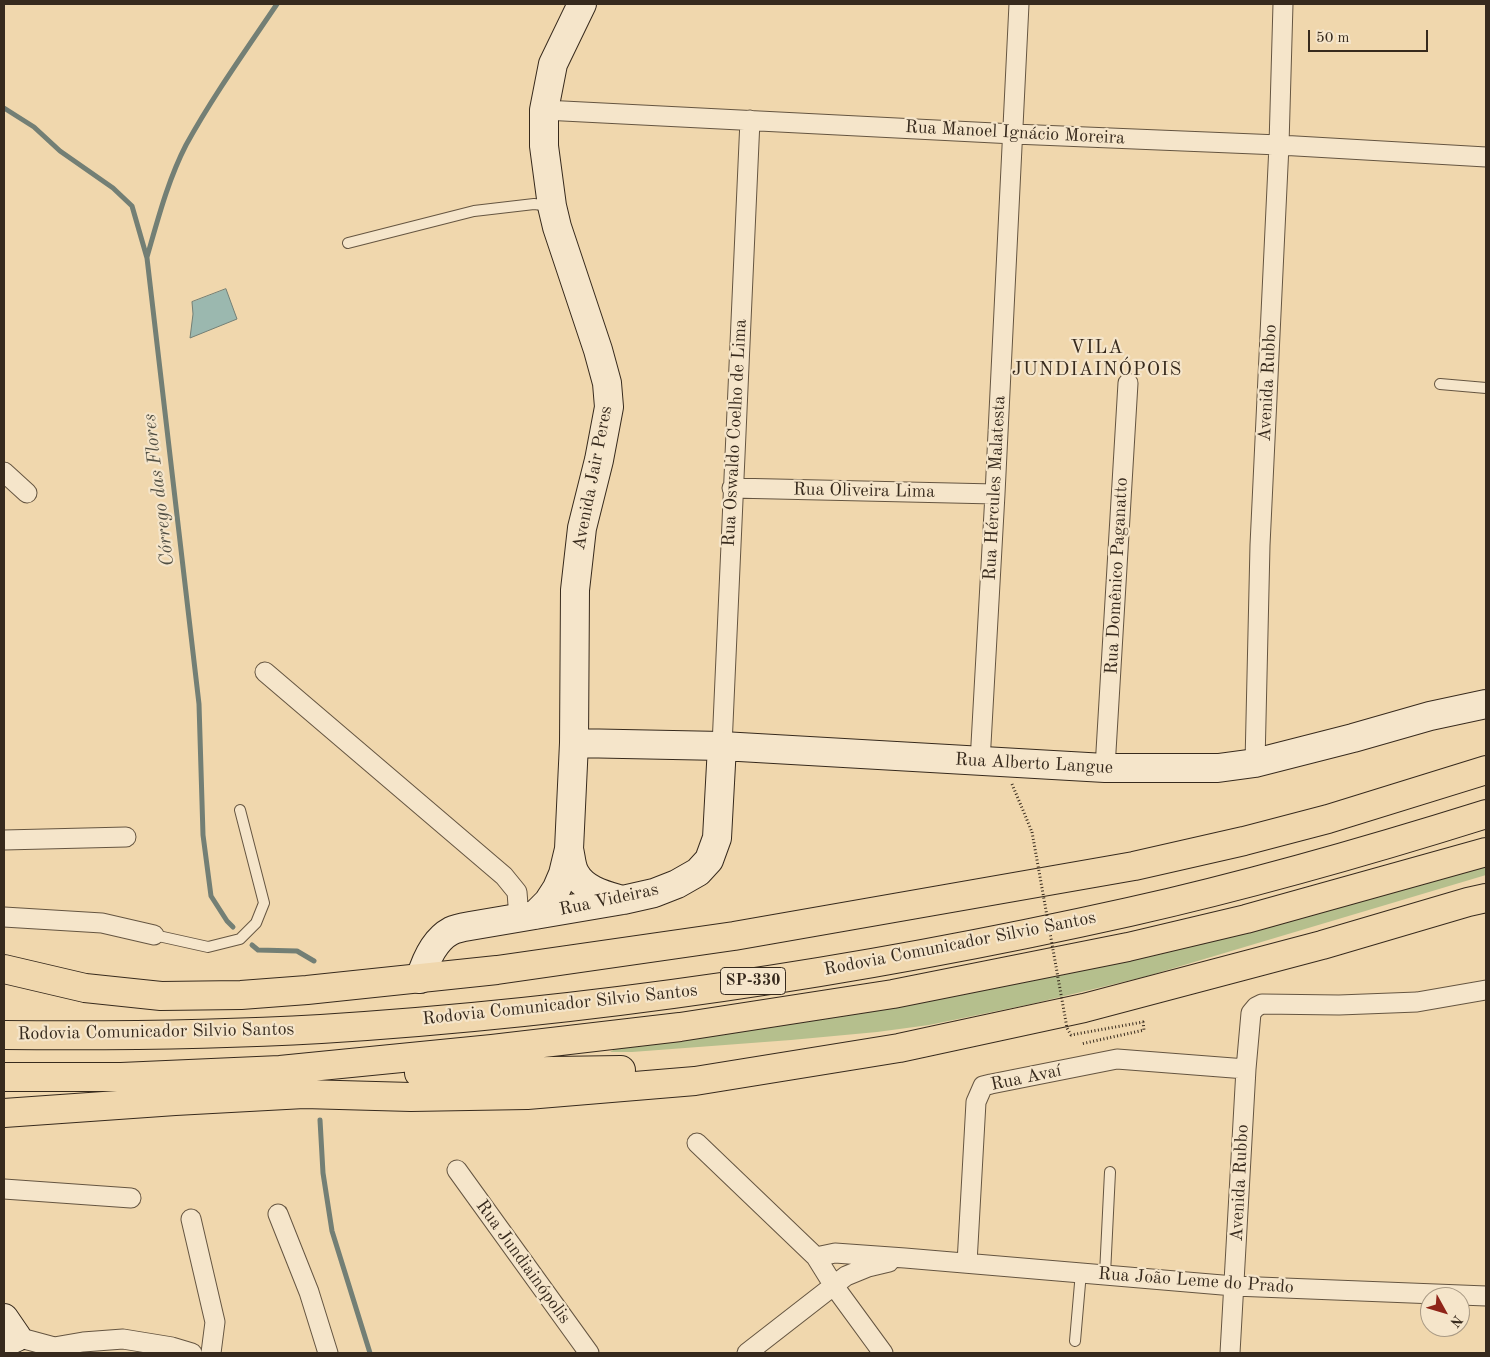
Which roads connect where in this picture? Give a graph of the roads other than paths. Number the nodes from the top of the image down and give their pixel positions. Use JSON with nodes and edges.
{"nodes":[{"id":1,"x":582,"y":4,"type":"edge"},
{"id":2,"x":1019,"y":4,"type":"edge"},
{"id":3,"x":1283,"y":4,"type":"edge"},
{"id":4,"x":544,"y":110,"type":"junction"},
{"id":5,"x":750,"y":120,"type":"junction"},
{"id":6,"x":1014,"y":134,"type":"junction"},
{"id":7,"x":1279,"y":145,"type":"junction"},
{"id":8,"x":1486,"y":158,"type":"edge"},
{"id":9,"x":552,"y":206,"type":"junction"},
{"id":10,"x":348,"y":243,"type":"dead end"},
{"id":11,"x":1128,"y":383,"type":"dead end"},
{"id":12,"x":1440,"y":384,"type":"dead end"},
{"id":13,"x":1486,"y":388,"type":"edge"},
{"id":14,"x":4,"y":472,"type":"edge"},
{"id":15,"x":732,"y":488,"type":"junction"},
{"id":16,"x":27,"y":493,"type":"dead end"},
{"id":17,"x":995,"y":494,"type":"junction"},
{"id":18,"x":265,"y":672,"type":"dead end"},
{"id":19,"x":1486,"y":704,"type":"edge"},
{"id":20,"x":574,"y":743,"type":"junction"},
{"id":21,"x":722,"y":746,"type":"junction"},
{"id":22,"x":992,"y":762,"type":"junction"},
{"id":23,"x":1255,"y":763,"type":"junction"},
{"id":24,"x":1105,"y":768,"type":"junction"},
{"id":25,"x":1486,"y":770,"type":"edge"},
{"id":26,"x":240,"y":810,"type":"dead end"},
{"id":27,"x":1486,"y":814,"type":"edge"},
{"id":28,"x":126,"y":836,"type":"dead end"},
{"id":29,"x":4,"y":840,"type":"edge"},
{"id":30,"x":570,"y":849,"type":"junction"},
{"id":31,"x":1486,"y":852,"type":"edge"},
{"id":32,"x":1486,"y":898,"type":"edge"},
{"id":33,"x":624,"y":900,"type":"junction"},
{"id":34,"x":4,"y":917,"type":"edge"},
{"id":35,"x":527,"y":917,"type":"junction"},
{"id":36,"x":154,"y":935,"type":"joint"},
{"id":37,"x":4,"y":969,"type":"edge"},
{"id":38,"x":420,"y":979,"type":"junction"},
{"id":39,"x":4,"y":984,"type":"edge"},
{"id":40,"x":1486,"y":990,"type":"edge"},
{"id":41,"x":4,"y":1035,"type":"edge"},
{"id":42,"x":899,"y":1048,"type":"junction"},
{"id":43,"x":1246,"y":1069,"type":"junction"},
{"id":44,"x":280,"y":1070,"type":"junction"},
{"id":45,"x":4,"y":1077,"type":"edge"},
{"id":46,"x":4,"y":1113,"type":"edge"},
{"id":47,"x":697,"y":1143,"type":"dead end"},
{"id":48,"x":456,"y":1170,"type":"dead end"},
{"id":49,"x":1110,"y":1172,"type":"dead end"},
{"id":50,"x":4,"y":1189,"type":"edge"},
{"id":51,"x":131,"y":1198,"type":"dead end"},
{"id":52,"x":278,"y":1214,"type":"dead end"},
{"id":53,"x":191,"y":1219,"type":"dead end"},
{"id":54,"x":816,"y":1257,"type":"junction"},
{"id":55,"x":905,"y":1258,"type":"junction"},
{"id":56,"x":967,"y":1263,"type":"junction"},
{"id":57,"x":1081,"y":1272,"type":"junction"},
{"id":58,"x":1105,"y":1274,"type":"junction"},
{"id":59,"x":834,"y":1286,"type":"junction"},
{"id":60,"x":1234,"y":1286,"type":"junction"},
{"id":61,"x":1486,"y":1296,"type":"edge"},
{"id":62,"x":13,"y":1338,"type":"edge"},
{"id":63,"x":1075,"y":1341,"type":"dead end"},
{"id":64,"x":192,"y":1353,"type":"edge"},
{"id":65,"x":211,"y":1353,"type":"edge"},
{"id":66,"x":328,"y":1353,"type":"edge"},
{"id":67,"x":589,"y":1353,"type":"edge"},
{"id":68,"x":746,"y":1353,"type":"edge"},
{"id":69,"x":883,"y":1353,"type":"edge"},
{"id":70,"x":1230,"y":1353,"type":"edge"}],
"edges":[{"from":1,"to":4,"type":"street","name":"Avenida Jair Peres"},
{"from":2,"to":6,"type":"street","name":"Rua Hércules Malatesta"},
{"from":3,"to":7,"type":"street","name":"Avenida Rubbo"},
{"from":4,"to":5,"type":"street","name":"Rua Manoel Ignácio Moreira"},
{"from":4,"to":9,"type":"street","name":"Avenida Jair Peres"},
{"from":5,"to":6,"type":"street","name":"Rua Manoel Ignácio Moreira"},
{"from":5,"to":15,"type":"street","name":"Rua Oswaldo Coelho de Lima"},
{"from":6,"to":7,"type":"street","name":"Rua Manoel Ignácio Moreira"},
{"from":6,"to":17,"type":"street","name":"Rua Hércules Malatesta"},
{"from":7,"to":8,"type":"street","name":"Rua Manoel Ignácio Moreira"},
{"from":7,"to":23,"type":"street","name":"Avenida Rubbo"},
{"from":9,"to":10,"type":"lane"},
{"from":9,"to":20,"type":"street","name":"Avenida Jair Peres"},
{"from":11,"to":24,"type":"street","name":"Rua Domênico Paganatto"},
{"from":12,"to":13,"type":"lane"},
{"from":14,"to":16,"type":"street"},
{"from":15,"to":17,"type":"street","name":"Rua Oliveira Lima"},
{"from":15,"to":21,"type":"street","name":"Rua Oswaldo Coelho de Lima"},
{"from":17,"to":22,"type":"street","name":"Rua Hércules Malatesta"},
{"from":18,"to":35,"type":"street"},
{"from":19,"to":23,"type":"street","name":"Rua Alberto Langue"},
{"from":20,"to":21,"type":"street","name":"Rua Alberto Langue"},
{"from":20,"to":30,"type":"street","name":"Avenida Jair Peres"},
{"from":21,"to":22,"type":"street","name":"Rua Alberto Langue"},
{"from":21,"to":33,"type":"street","name":"Rua Videiras"},
{"from":22,"to":24,"type":"street","name":"Rua Alberto Langue"},
{"from":23,"to":24,"type":"street","name":"Rua Alberto Langue"},
{"from":25,"to":38,"type":"highway"},
{"from":26,"to":36,"type":"lane"},
{"from":27,"to":41,"type":"highway","name":"Rodovia Comunicador Silvio Santos","number":"SP-330"},
{"from":28,"to":29,"type":"street"},
{"from":30,"to":33,"type":"street","name":"Avenida Jair Peres"},
{"from":30,"to":35,"type":"street","name":"Avenida Jair Peres"},
{"from":31,"to":44,"type":"highway","name":"Rodovia Comunicador Silvio Santos","number":"SP-330"},
{"from":32,"to":42,"type":"highway"},
{"from":33,"to":35,"type":"street","name":"Rua Videiras"},
{"from":34,"to":36,"type":"street"},
{"from":35,"to":38,"type":"street"},
{"from":37,"to":38,"type":"highway"},
{"from":38,"to":39,"type":"highway"},
{"from":40,"to":43,"type":"street","name":"Avenida Rubbo"},
{"from":42,"to":44,"type":"highway"},
{"from":42,"to":46,"type":"highway"},
{"from":43,"to":56,"type":"street","name":"Rua Avaí"},
{"from":43,"to":60,"type":"street","name":"Avenida Rubbo"},
{"from":44,"to":45,"type":"highway","name":"Rodovia Comunicador Silvio Santos","number":"SP-330"},
{"from":47,"to":54,"type":"street"},
{"from":48,"to":67,"type":"street","name":"Rua Jundiainópolis"},
{"from":49,"to":58,"type":"lane"},
{"from":50,"to":51,"type":"street"},
{"from":52,"to":66,"type":"street"},
{"from":53,"to":65,"type":"street"},
{"from":54,"to":55,"type":"street","name":"Rua João Leme do Prado"},
{"from":54,"to":59,"type":"street"},
{"from":55,"to":56,"type":"street","name":"Rua João Leme do Prado"},
{"from":55,"to":59,"type":"street","name":"Rua João Leme do Prado"},
{"from":56,"to":57,"type":"street","name":"Rua João Leme do Prado"},
{"from":57,"to":58,"type":"street","name":"Rua João Leme do Prado"},
{"from":57,"to":63,"type":"lane"},
{"from":58,"to":60,"type":"street","name":"Rua João Leme do Prado"},
{"from":59,"to":68,"type":"street","name":"Rua João Leme do Prado"},
{"from":59,"to":69,"type":"street"},
{"from":60,"to":61,"type":"street","name":"Rua João Leme do Prado"},
{"from":60,"to":70,"type":"street","name":"Avenida Rubbo"},
{"from":62,"to":64,"type":"street"}]}
